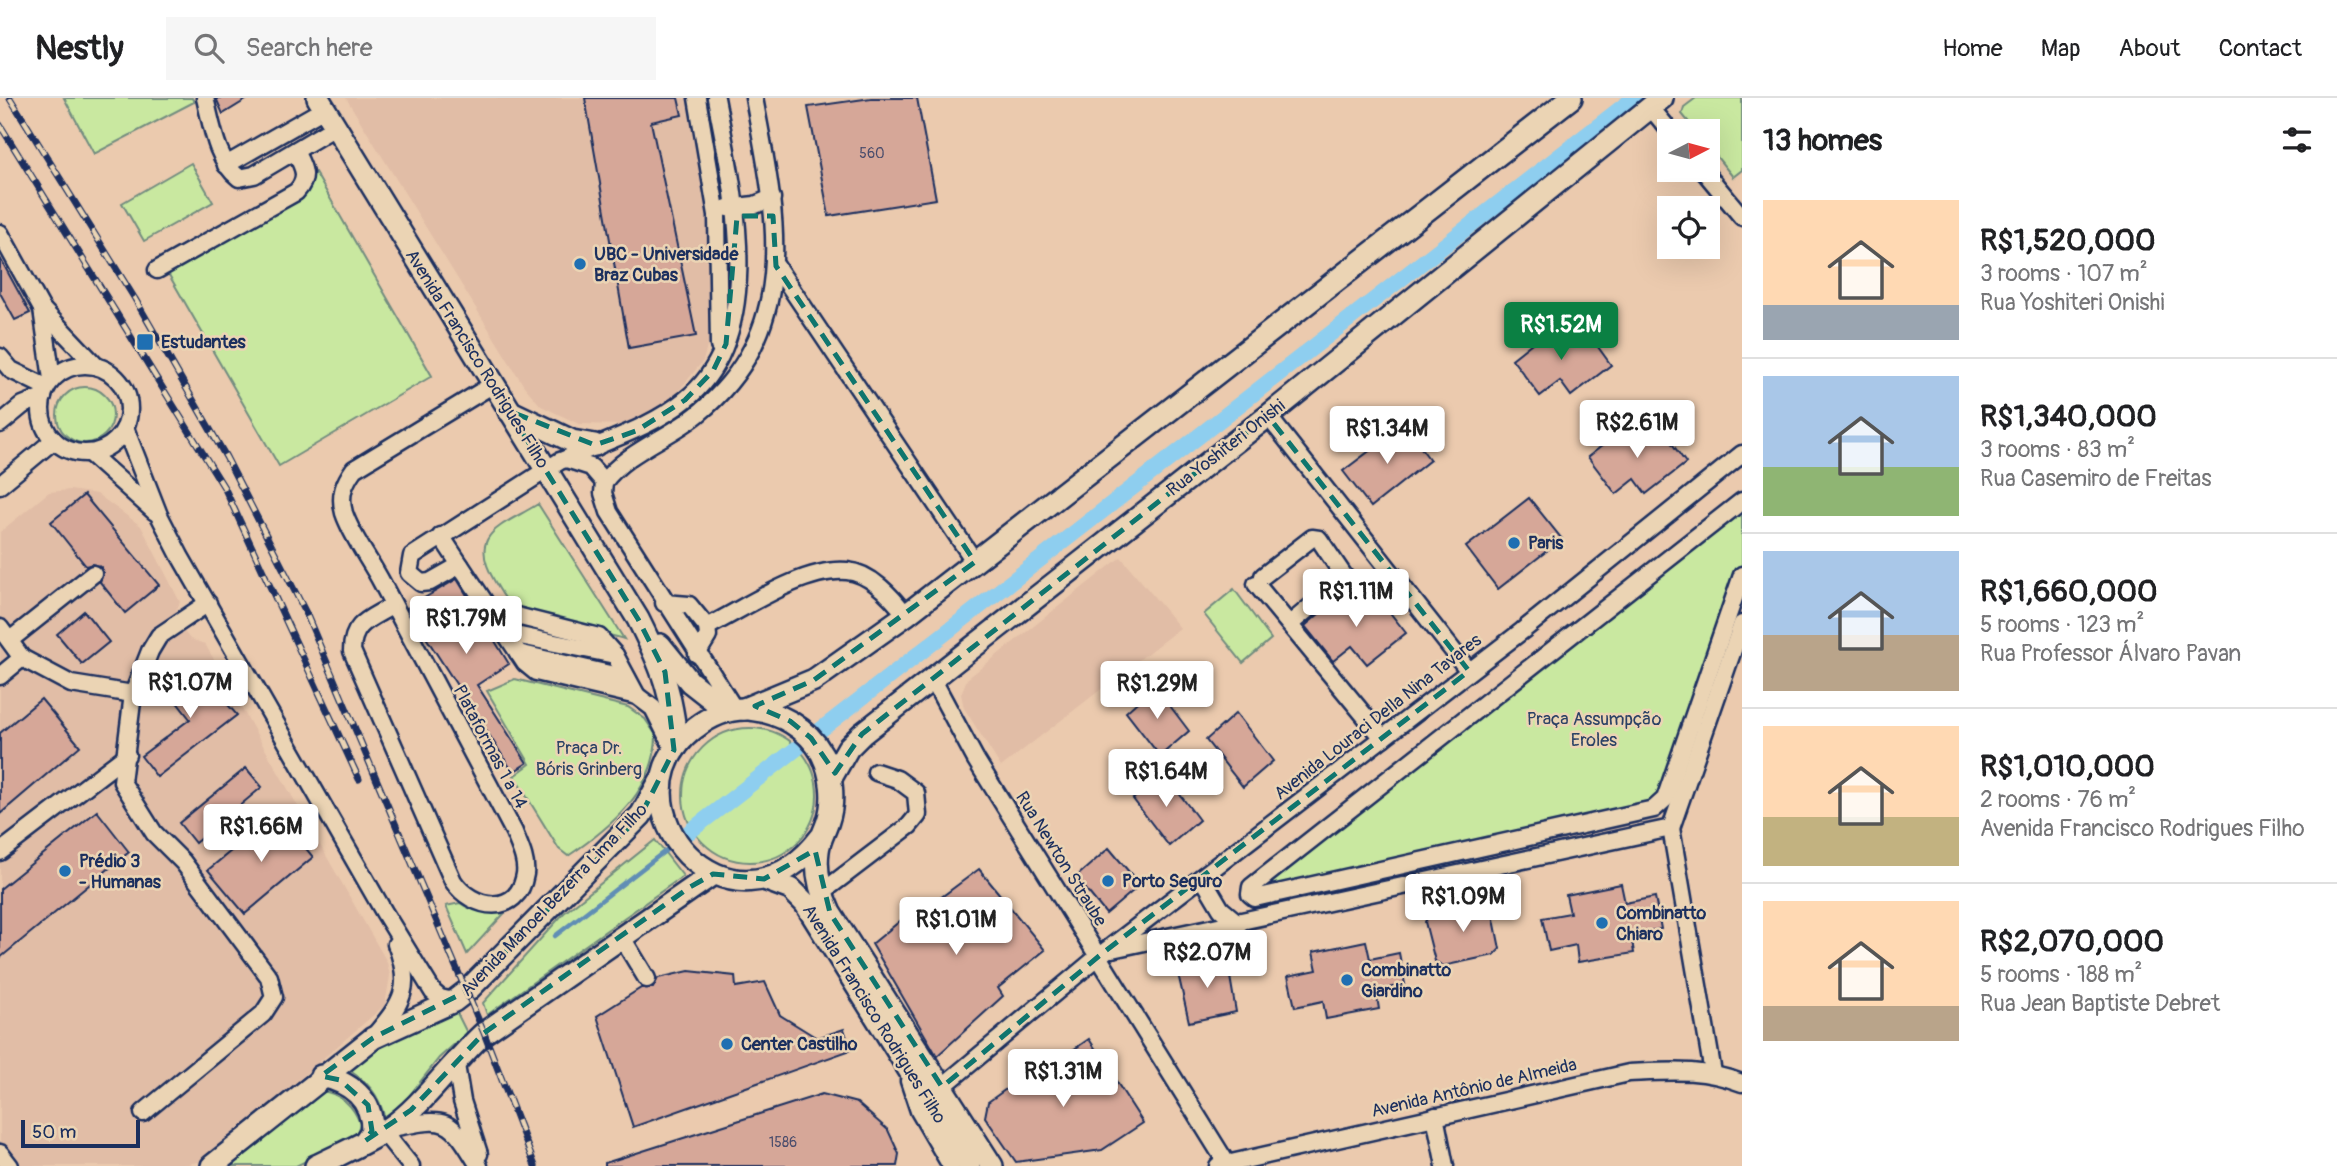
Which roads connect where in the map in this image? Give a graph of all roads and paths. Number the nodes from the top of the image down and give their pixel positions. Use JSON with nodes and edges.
{"nodes":[{"id":1,"x":205,"y":98,"type":"edge"},
{"id":2,"x":697,"y":98,"type":"edge"},
{"id":3,"x":716,"y":98,"type":"edge"},
{"id":4,"x":754,"y":98,"type":"edge"},
{"id":5,"x":1570,"y":98,"type":"edge"},
{"id":6,"x":1656,"y":103,"type":"edge"},
{"id":7,"x":326,"y":111,"type":"edge"},
{"id":8,"x":1664,"y":119,"type":"edge"},
{"id":9,"x":295,"y":151,"type":"junction"},
{"id":10,"x":226,"y":165,"type":"junction"},
{"id":11,"x":1713,"y":182,"type":"edge"},
{"id":12,"x":772,"y":198,"type":"junction"},
{"id":13,"x":737,"y":212,"type":"junction"},
{"id":14,"x":717,"y":214,"type":"junction"},
{"id":15,"x":773,"y":216,"type":"junction"},
{"id":16,"x":1742,"y":217,"type":"edge"},
{"id":17,"x":0,"y":233,"type":"edge"},
{"id":18,"x":776,"y":266,"type":"junction"},
{"id":19,"x":158,"y":270,"type":"dead end"},
{"id":20,"x":42,"y":309,"type":"junction"},
{"id":21,"x":0,"y":357,"type":"edge"},
{"id":22,"x":719,"y":360,"type":"junction"},
{"id":23,"x":96,"y":366,"type":"junction"},
{"id":24,"x":492,"y":385,"type":"junction"},
{"id":25,"x":47,"y":388,"type":"junction"},
{"id":26,"x":509,"y":411,"type":"junction"},
{"id":27,"x":1268,"y":416,"type":"junction"},
{"id":28,"x":0,"y":424,"type":"edge"},
{"id":29,"x":125,"y":428,"type":"junction"},
{"id":30,"x":54,"y":440,"type":"junction"},
{"id":31,"x":1742,"y":445,"type":"edge"},
{"id":32,"x":595,"y":446,"type":"junction"},
{"id":33,"x":89,"y":453,"type":"junction"},
{"id":34,"x":566,"y":459,"type":"junction"},
{"id":35,"x":1737,"y":460,"type":"edge"},
{"id":36,"x":545,"y":470,"type":"junction"},
{"id":37,"x":604,"y":482,"type":"junction"},
{"id":38,"x":0,"y":485,"type":"edge"},
{"id":39,"x":1742,"y":501,"type":"edge"},
{"id":40,"x":159,"y":515,"type":"junction"},
{"id":41,"x":441,"y":536,"type":"junction"},
{"id":42,"x":975,"y":562,"type":"junction"},
{"id":43,"x":460,"y":565,"type":"junction"},
{"id":44,"x":93,"y":574,"type":"dead end"},
{"id":45,"x":1742,"y":575,"type":"edge"},
{"id":46,"x":208,"y":603,"type":"junction"},
{"id":47,"x":664,"y":603,"type":"junction"},
{"id":48,"x":393,"y":605,"type":"junction"},
{"id":49,"x":489,"y":609,"type":"junction"},
{"id":50,"x":906,"y":615,"type":"junction"},
{"id":51,"x":638,"y":619,"type":"junction"},
{"id":52,"x":1290,"y":624,"type":"junction"},
{"id":53,"x":1742,"y":624,"type":"edge"},
{"id":54,"x":707,"y":626,"type":"junction"},
{"id":55,"x":505,"y":633,"type":"junction"},
{"id":56,"x":5,"y":634,"type":"edge"},
{"id":57,"x":697,"y":654,"type":"junction"},
{"id":58,"x":615,"y":655,"type":"junction"},
{"id":59,"x":22,"y":658,"type":"junction"},
{"id":60,"x":521,"y":658,"type":"junction"},
{"id":61,"x":1469,"y":671,"type":"junction"},
{"id":62,"x":0,"y":676,"type":"edge"},
{"id":63,"x":627,"y":678,"type":"junction"},
{"id":64,"x":933,"y":680,"type":"junction"},
{"id":65,"x":133,"y":694,"type":"junction"},
{"id":66,"x":637,"y":696,"type":"junction"},
{"id":67,"x":735,"y":710,"type":"junction"},
{"id":68,"x":1383,"y":738,"type":"junction"},
{"id":69,"x":674,"y":752,"type":"junction"},
{"id":70,"x":127,"y":755,"type":"junction"},
{"id":71,"x":876,"y":772,"type":"dead end"},
{"id":72,"x":831,"y":778,"type":"junction"},
{"id":73,"x":1671,"y":828,"type":"junction"},
{"id":74,"x":821,"y":837,"type":"junction"},
{"id":75,"x":0,"y":852,"type":"edge"},
{"id":76,"x":713,"y":874,"type":"junction"},
{"id":77,"x":1202,"y":877,"type":"junction"},
{"id":78,"x":764,"y":879,"type":"junction"},
{"id":79,"x":821,"y":893,"type":"junction"},
{"id":80,"x":384,"y":912,"type":"junction"},
{"id":81,"x":1239,"y":924,"type":"junction"},
{"id":82,"x":621,"y":936,"type":"junction"},
{"id":83,"x":1103,"y":953,"type":"junction"},
{"id":84,"x":647,"y":979,"type":"dead end"},
{"id":85,"x":454,"y":1001,"type":"junction"},
{"id":86,"x":373,"y":1038,"type":"junction"},
{"id":87,"x":900,"y":1054,"type":"junction"},
{"id":88,"x":455,"y":1059,"type":"junction"},
{"id":89,"x":1713,"y":1073,"type":"junction"},
{"id":90,"x":321,"y":1076,"type":"junction"},
{"id":91,"x":1742,"y":1083,"type":"edge"},
{"id":92,"x":942,"y":1087,"type":"junction"},
{"id":93,"x":142,"y":1114,"type":"dead end"},
{"id":94,"x":1434,"y":1116,"type":"junction"},
{"id":95,"x":379,"y":1134,"type":"junction"},
{"id":96,"x":0,"y":1153,"type":"edge"},
{"id":97,"x":1221,"y":1165,"type":"edge"},
{"id":98,"x":10,"y":1166,"type":"edge"},
{"id":99,"x":212,"y":1166,"type":"edge"},
{"id":100,"x":316,"y":1166,"type":"edge"},
{"id":101,"x":411,"y":1166,"type":"edge"},
{"id":102,"x":481,"y":1166,"type":"edge"},
{"id":103,"x":951,"y":1166,"type":"edge"},
{"id":104,"x":970,"y":1166,"type":"edge"},
{"id":105,"x":992,"y":1166,"type":"edge"},
{"id":106,"x":1445,"y":1166,"type":"edge"}],
"edges":[{"from":1,"to":10,"type":"street"},
{"from":2,"to":14,"type":"street"},
{"from":3,"to":13,"type":"street"},
{"from":4,"to":12,"type":"street"},
{"from":5,"to":42,"type":"main road"},
{"from":6,"to":8,"type":"street"},
{"from":6,"to":27,"type":"main road","name":"Rua Yoshiteri Onishi"},
{"from":7,"to":9,"type":"street"},
{"from":7,"to":10,"type":"street"},
{"from":7,"to":24,"type":"main road","name":"Avenida Francisco Rodrigues Filho"},
{"from":9,"to":10,"type":"street"},
{"from":9,"to":19,"type":"street"},
{"from":11,"to":16,"type":"street"},
{"from":12,"to":13,"type":"street"},
{"from":12,"to":15,"type":"street"},
{"from":13,"to":14,"type":"street"},
{"from":13,"to":15,"type":"street"},
{"from":13,"to":22,"type":"street"},
{"from":14,"to":22,"type":"street"},
{"from":15,"to":18,"type":"street"},
{"from":17,"to":20,"type":"street"},
{"from":18,"to":37,"type":"street"},
{"from":18,"to":42,"type":"street"},
{"from":20,"to":23,"type":"street"},
{"from":20,"to":25,"type":"street"},
{"from":21,"to":25,"type":"street"},
{"from":22,"to":32,"type":"street"},
{"from":23,"to":25,"type":"street"},
{"from":23,"to":29,"type":"street"},
{"from":24,"to":26,"type":"main road","name":"Avenida Francisco Rodrigues Filho"},
{"from":24,"to":48,"type":"street","name":"Plataformas 1 a 14"},
{"from":25,"to":28,"type":"street"},
{"from":25,"to":30,"type":"street"},
{"from":26,"to":32,"type":"main road"},
{"from":26,"to":36,"type":"main road","name":"Avenida Francisco Rodrigues Filho"},
{"from":27,"to":61,"type":"street"},
{"from":27,"to":64,"type":"main road","name":"Rua Yoshiteri Onishi"},
{"from":29,"to":33,"type":"street"},
{"from":29,"to":40,"type":"street"},
{"from":30,"to":33,"type":"street"},
{"from":30,"to":38,"type":"street"},
{"from":31,"to":35,"type":"street","name":"Avenida Louraci Della Nina Tavares"},
{"from":32,"to":34,"type":"street"},
{"from":33,"to":40,"type":"street"},
{"from":34,"to":36,"type":"street"},
{"from":34,"to":37,"type":"street"},
{"from":35,"to":61,"type":"street","name":"Avenida Louraci Della Nina Tavares"},
{"from":36,"to":41,"type":"street"},
{"from":36,"to":51,"type":"main road","name":"Avenida Francisco Rodrigues Filho"},
{"from":37,"to":47,"type":"street"},
{"from":39,"to":45,"type":"street"},
{"from":40,"to":46,"type":"street"},
{"from":41,"to":43,"type":"street"},
{"from":41,"to":43,"type":"street"},
{"from":42,"to":50,"type":"main road"},
{"from":43,"to":49,"type":"street"},
{"from":44,"to":56,"type":"street"},
{"from":46,"to":65,"type":"street"},
{"from":46,"to":80,"type":"street"},
{"from":47,"to":54,"type":"street"},
{"from":47,"to":57,"type":"street"},
{"from":48,"to":48,"type":"street","name":"Plataformas 1 a 14"},
{"from":49,"to":55,"type":"street"},
{"from":49,"to":58,"type":"street"},
{"from":50,"to":54,"type":"street"},
{"from":50,"to":67,"type":"main road"},
{"from":51,"to":67,"type":"main road","name":"Avenida Francisco Rodrigues Filho"},
{"from":51,"to":69,"type":"main road","name":"Avenida Francisco Rodrigues Filho"},
{"from":52,"to":52,"type":"street"},
{"from":52,"to":68,"type":"street"},
{"from":53,"to":73,"type":"street"},
{"from":54,"to":57,"type":"street"},
{"from":55,"to":58,"type":"street"},
{"from":55,"to":60,"type":"street"},
{"from":56,"to":59,"type":"street"},
{"from":57,"to":67,"type":"street"},
{"from":58,"to":63,"type":"street"},
{"from":59,"to":62,"type":"street"},
{"from":59,"to":65,"type":"street"},
{"from":60,"to":63,"type":"street"},
{"from":60,"to":66,"type":"street"},
{"from":61,"to":68,"type":"street","name":"Avenida Louraci Della Nina Tavares"},
{"from":63,"to":66,"type":"street"},
{"from":64,"to":72,"type":"main road","name":"Rua Yoshiteri Onishi"},
{"from":64,"to":83,"type":"street","name":"Rua Newton Straube"},
{"from":65,"to":70,"type":"street"},
{"from":66,"to":69,"type":"street"},
{"from":67,"to":69,"type":"main road"},
{"from":67,"to":72,"type":"main road","name":"Avenida Francisco Rodrigues Filho"},
{"from":68,"to":77,"type":"street","name":"Avenida Louraci Della Nina Tavares"},
{"from":69,"to":76,"type":"main road","name":"Avenida Francisco Rodrigues Filho"},
{"from":69,"to":85,"type":"main road","name":"Avenida Manoel Bezerra Lima Filho"},
{"from":70,"to":75,"type":"street"},
{"from":70,"to":93,"type":"street"},
{"from":71,"to":79,"type":"street"},
{"from":72,"to":74,"type":"main road","name":"Avenida Francisco Rodrigues Filho"},
{"from":73,"to":81,"type":"street"},
{"from":73,"to":89,"type":"street"},
{"from":74,"to":78,"type":"main road","name":"Avenida Francisco Rodrigues Filho"},
{"from":74,"to":79,"type":"main road","name":"Avenida Francisco Rodrigues Filho"},
{"from":76,"to":78,"type":"main road","name":"Avenida Francisco Rodrigues Filho"},
{"from":76,"to":82,"type":"main road"},
{"from":77,"to":81,"type":"street"},
{"from":77,"to":83,"type":"street","name":"Avenida Louraci Della Nina Tavares"},
{"from":78,"to":87,"type":"main road","name":"Avenida Francisco Rodrigues Filho"},
{"from":79,"to":92,"type":"main road","name":"Avenida Francisco Rodrigues Filho"},
{"from":80,"to":85,"type":"street"},
{"from":80,"to":86,"type":"street"},
{"from":81,"to":83,"type":"street"},
{"from":82,"to":84,"type":"street"},
{"from":82,"to":88,"type":"main road"},
{"from":83,"to":92,"type":"street","name":"Avenida Louraci Della Nina Tavares"},
{"from":83,"to":97,"type":"street","name":"Rua Newton Straube"},
{"from":85,"to":86,"type":"main road","name":"Avenida Manoel Bezerra Lima Filho"},
{"from":86,"to":90,"type":"main road","name":"Avenida Manoel Bezerra Lima Filho"},
{"from":87,"to":103,"type":"street"},
{"from":87,"to":104,"type":"main road","name":"Avenida Francisco Rodrigues Filho"},
{"from":88,"to":95,"type":"main road"},
{"from":88,"to":102,"type":"street"},
{"from":89,"to":91,"type":"street","name":"Avenida Antônio de Almeida"},
{"from":89,"to":94,"type":"street","name":"Avenida Antônio de Almeida"},
{"from":90,"to":95,"type":"main road"},
{"from":90,"to":99,"type":"main road","name":"Avenida Manoel Bezerra Lima Filho"},
{"from":92,"to":105,"type":"main road","name":"Avenida Francisco Rodrigues Filho"},
{"from":94,"to":97,"type":"street","name":"Avenida Antônio de Almeida"},
{"from":94,"to":106,"type":"street"},
{"from":95,"to":100,"type":"main road"},
{"from":95,"to":101,"type":"street"},
{"from":95,"to":102,"type":"street"},
{"from":96,"to":98,"type":"street"}]}
